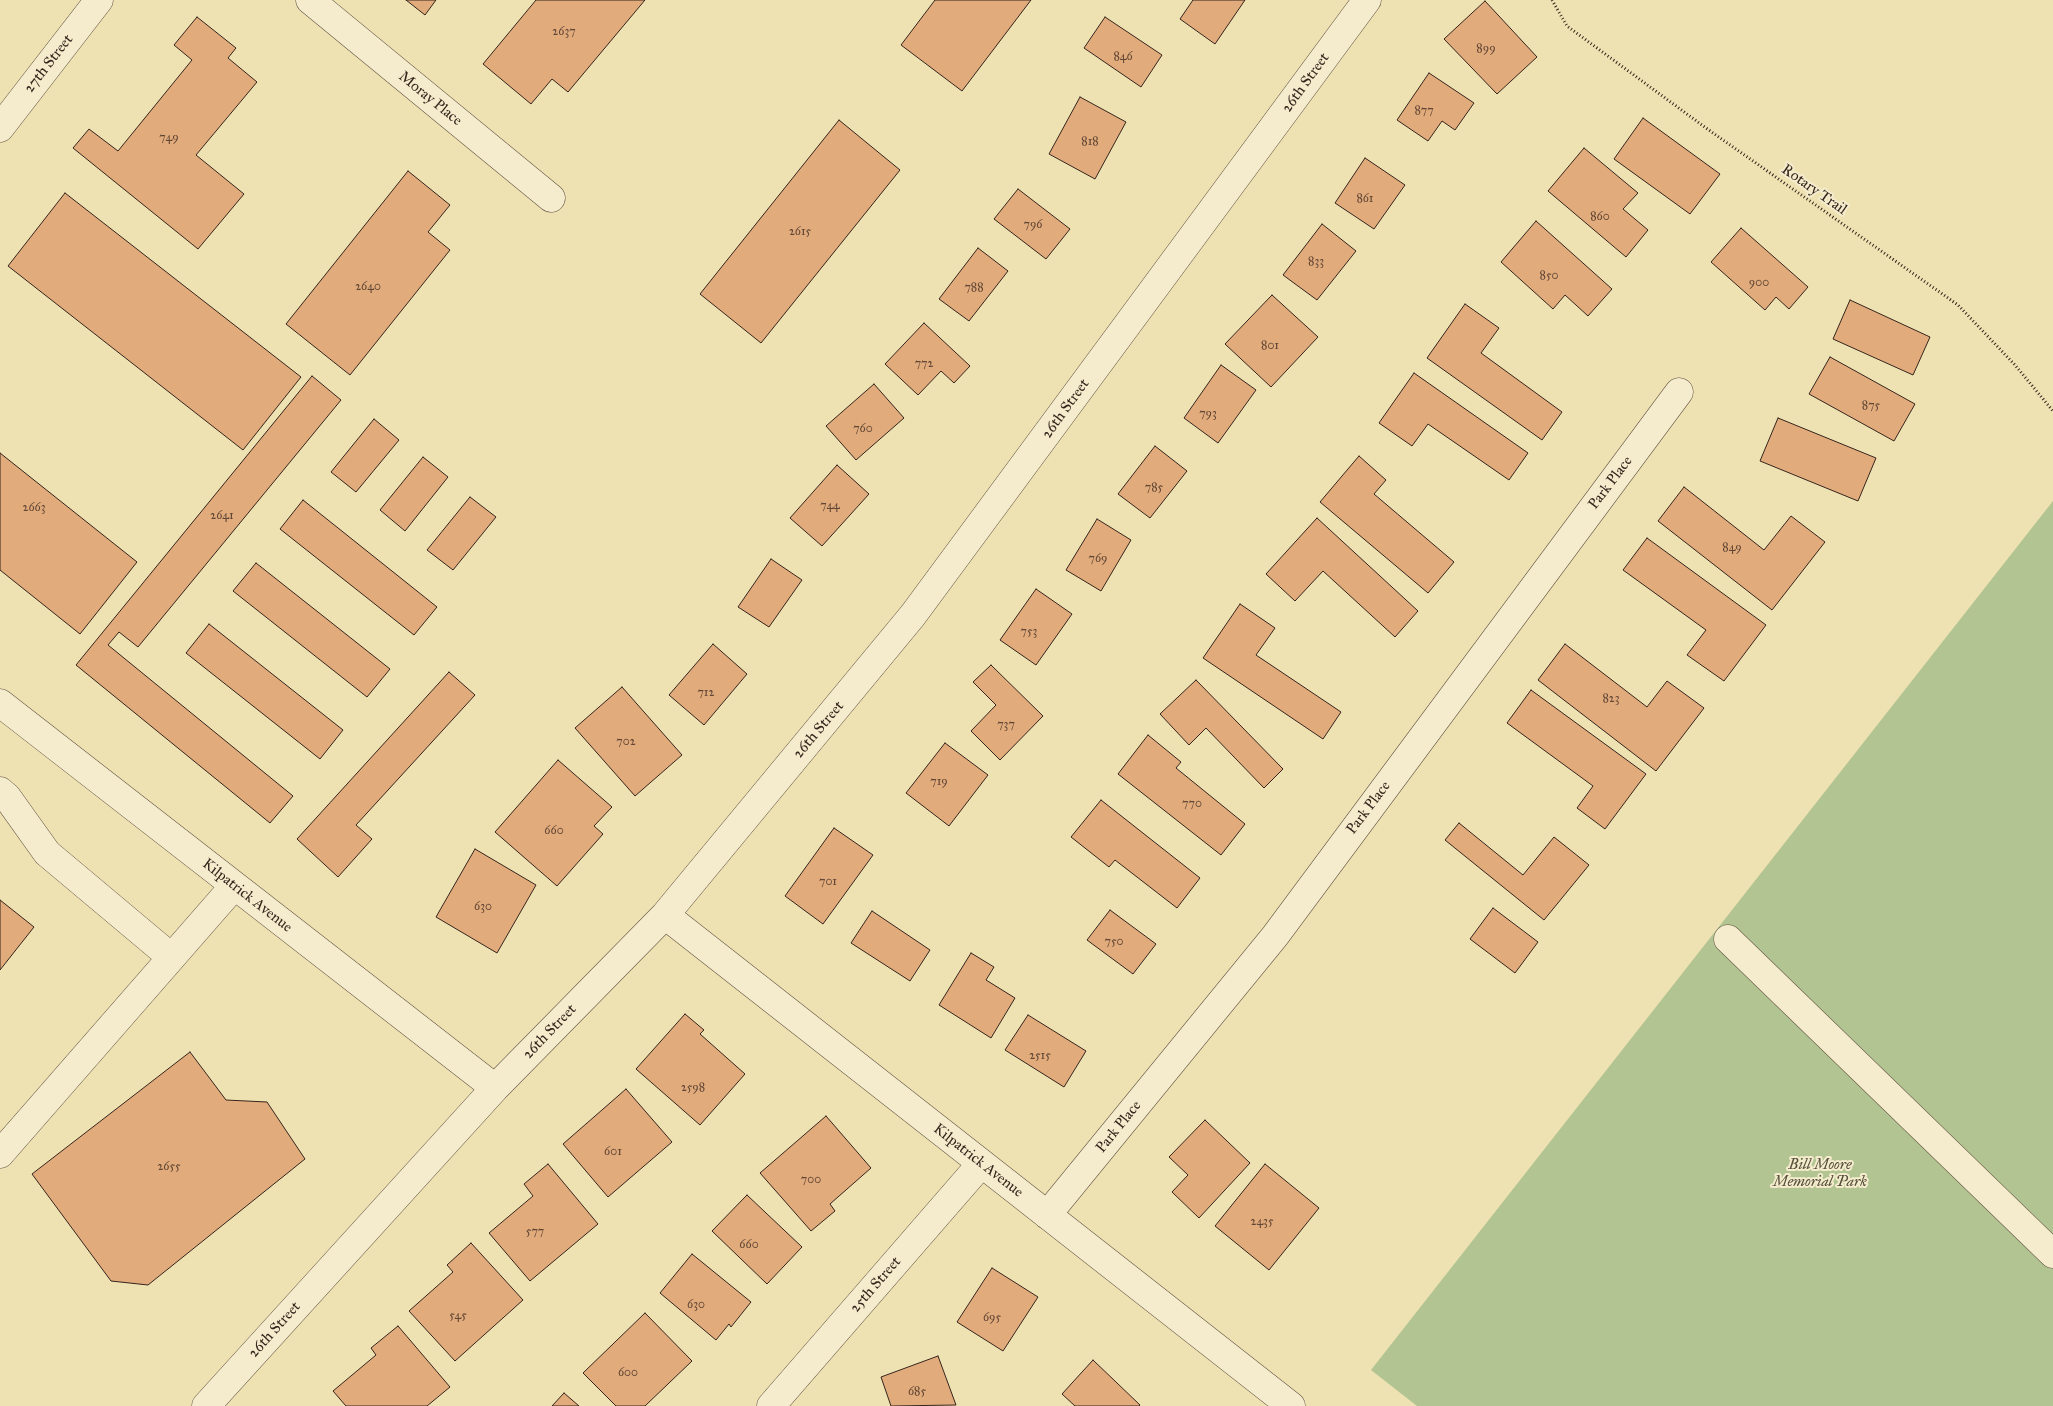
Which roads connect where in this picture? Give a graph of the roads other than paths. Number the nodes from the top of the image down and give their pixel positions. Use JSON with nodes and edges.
{"nodes":[{"id":1,"x":99,"y":0,"type":"edge"},
{"id":2,"x":310,"y":0,"type":"edge"},
{"id":3,"x":1367,"y":0,"type":"edge"},
{"id":4,"x":0,"y":128,"type":"edge"},
{"id":5,"x":551,"y":198,"type":"dead end"},
{"id":6,"x":1679,"y":392,"type":"dead end"},
{"id":7,"x":0,"y":703,"type":"edge"},
{"id":8,"x":0,"y":791,"type":"edge"},
{"id":9,"x":234,"y":886,"type":"junction"},
{"id":10,"x":665,"y":915,"type":"junction"},
{"id":11,"x":1728,"y":939,"type":"dead end"},
{"id":12,"x":172,"y":957,"type":"junction"},
{"id":13,"x":495,"y":1088,"type":"junction"},
{"id":14,"x":0,"y":1154,"type":"edge"},
{"id":15,"x":981,"y":1164,"type":"junction"},
{"id":16,"x":1047,"y":1215,"type":"junction"},
{"id":17,"x":2053,"y":1254,"type":"edge"},
{"id":18,"x":206,"y":1406,"type":"edge"},
{"id":19,"x":771,"y":1406,"type":"edge"},
{"id":20,"x":1291,"y":1406,"type":"edge"}],
"edges":[{"from":1,"to":4,"type":"street","name":"27th Street"},
{"from":2,"to":5,"type":"street","name":"Moray Place"},
{"from":3,"to":10,"type":"street","name":"26th Street"},
{"from":6,"to":16,"type":"street","name":"Park Place"},
{"from":7,"to":9,"type":"street","name":"Kilpatrick Avenue"},
{"from":8,"to":12,"type":"street"},
{"from":9,"to":12,"type":"street"},
{"from":9,"to":13,"type":"street","name":"Kilpatrick Avenue"},
{"from":10,"to":13,"type":"street","name":"26th Street"},
{"from":10,"to":15,"type":"street","name":"Kilpatrick Avenue"},
{"from":11,"to":17,"type":"street"},
{"from":12,"to":14,"type":"street"},
{"from":13,"to":18,"type":"street","name":"26th Street"},
{"from":15,"to":16,"type":"street","name":"Kilpatrick Avenue"},
{"from":15,"to":19,"type":"street","name":"25th Street"},
{"from":16,"to":20,"type":"street","name":"Kilpatrick Avenue"}]}
